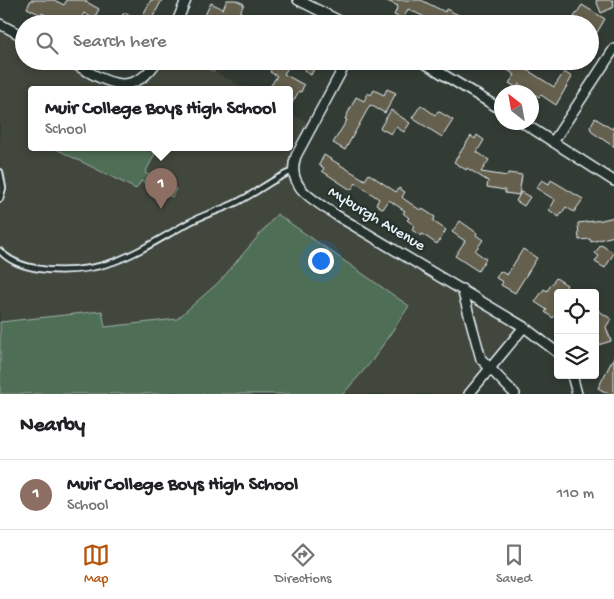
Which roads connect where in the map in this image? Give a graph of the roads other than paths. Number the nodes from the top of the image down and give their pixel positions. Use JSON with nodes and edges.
{"nodes":[{"id":1,"x":186,"y":0,"type":"edge"},
{"id":2,"x":298,"y":0,"type":"edge"},
{"id":3,"x":180,"y":15,"type":"edge"},
{"id":4,"x":328,"y":15,"type":"edge"},
{"id":5,"x":0,"y":24,"type":"edge"},
{"id":6,"x":15,"y":32,"type":"edge"},
{"id":7,"x":614,"y":49,"type":"edge"},
{"id":8,"x":86,"y":70,"type":"edge"},
{"id":9,"x":150,"y":70,"type":"edge"},
{"id":10,"x":342,"y":70,"type":"edge"},
{"id":11,"x":436,"y":70,"type":"edge"},
{"id":12,"x":494,"y":105,"type":"edge"},
{"id":13,"x":534,"y":130,"type":"edge"},
{"id":14,"x":553,"y":142,"type":"junction"},
{"id":15,"x":293,"y":171,"type":"junction"},
{"id":16,"x":0,"y":172,"type":"edge"},
{"id":17,"x":614,"y":181,"type":"edge"},
{"id":18,"x":0,"y":198,"type":"edge"},
{"id":19,"x":0,"y":251,"type":"edge"},
{"id":20,"x":462,"y":289,"type":"junction"},
{"id":21,"x":524,"y":327,"type":"junction"},
{"id":22,"x":554,"y":350,"type":"edge"},
{"id":23,"x":490,"y":369,"type":"junction"},
{"id":24,"x":573,"y":379,"type":"edge"},
{"id":25,"x":468,"y":394,"type":"edge"},
{"id":26,"x":515,"y":394,"type":"edge"},
{"id":27,"x":577,"y":394,"type":"edge"}],
"edges":[{"from":1,"to":3,"type":"street"},
{"from":2,"to":4,"type":"street"},
{"from":5,"to":6,"type":"street"},
{"from":7,"to":14,"type":"street"},
{"from":8,"to":9,"type":"street"},
{"from":10,"to":15,"type":"street"},
{"from":11,"to":12,"type":"street"},
{"from":13,"to":14,"type":"street"},
{"from":14,"to":17,"type":"street"},
{"from":15,"to":19,"type":"lane"},
{"from":15,"to":20,"type":"street","name":"Myburgh Avenue"},
{"from":16,"to":18,"type":"lane"},
{"from":20,"to":21,"type":"street","name":"Myburgh Avenue"},
{"from":20,"to":23,"type":"street"},
{"from":21,"to":22,"type":"street","name":"Myburgh Avenue"},
{"from":21,"to":23,"type":"street"},
{"from":23,"to":25,"type":"street"},
{"from":23,"to":26,"type":"street"},
{"from":24,"to":27,"type":"street"}]}
